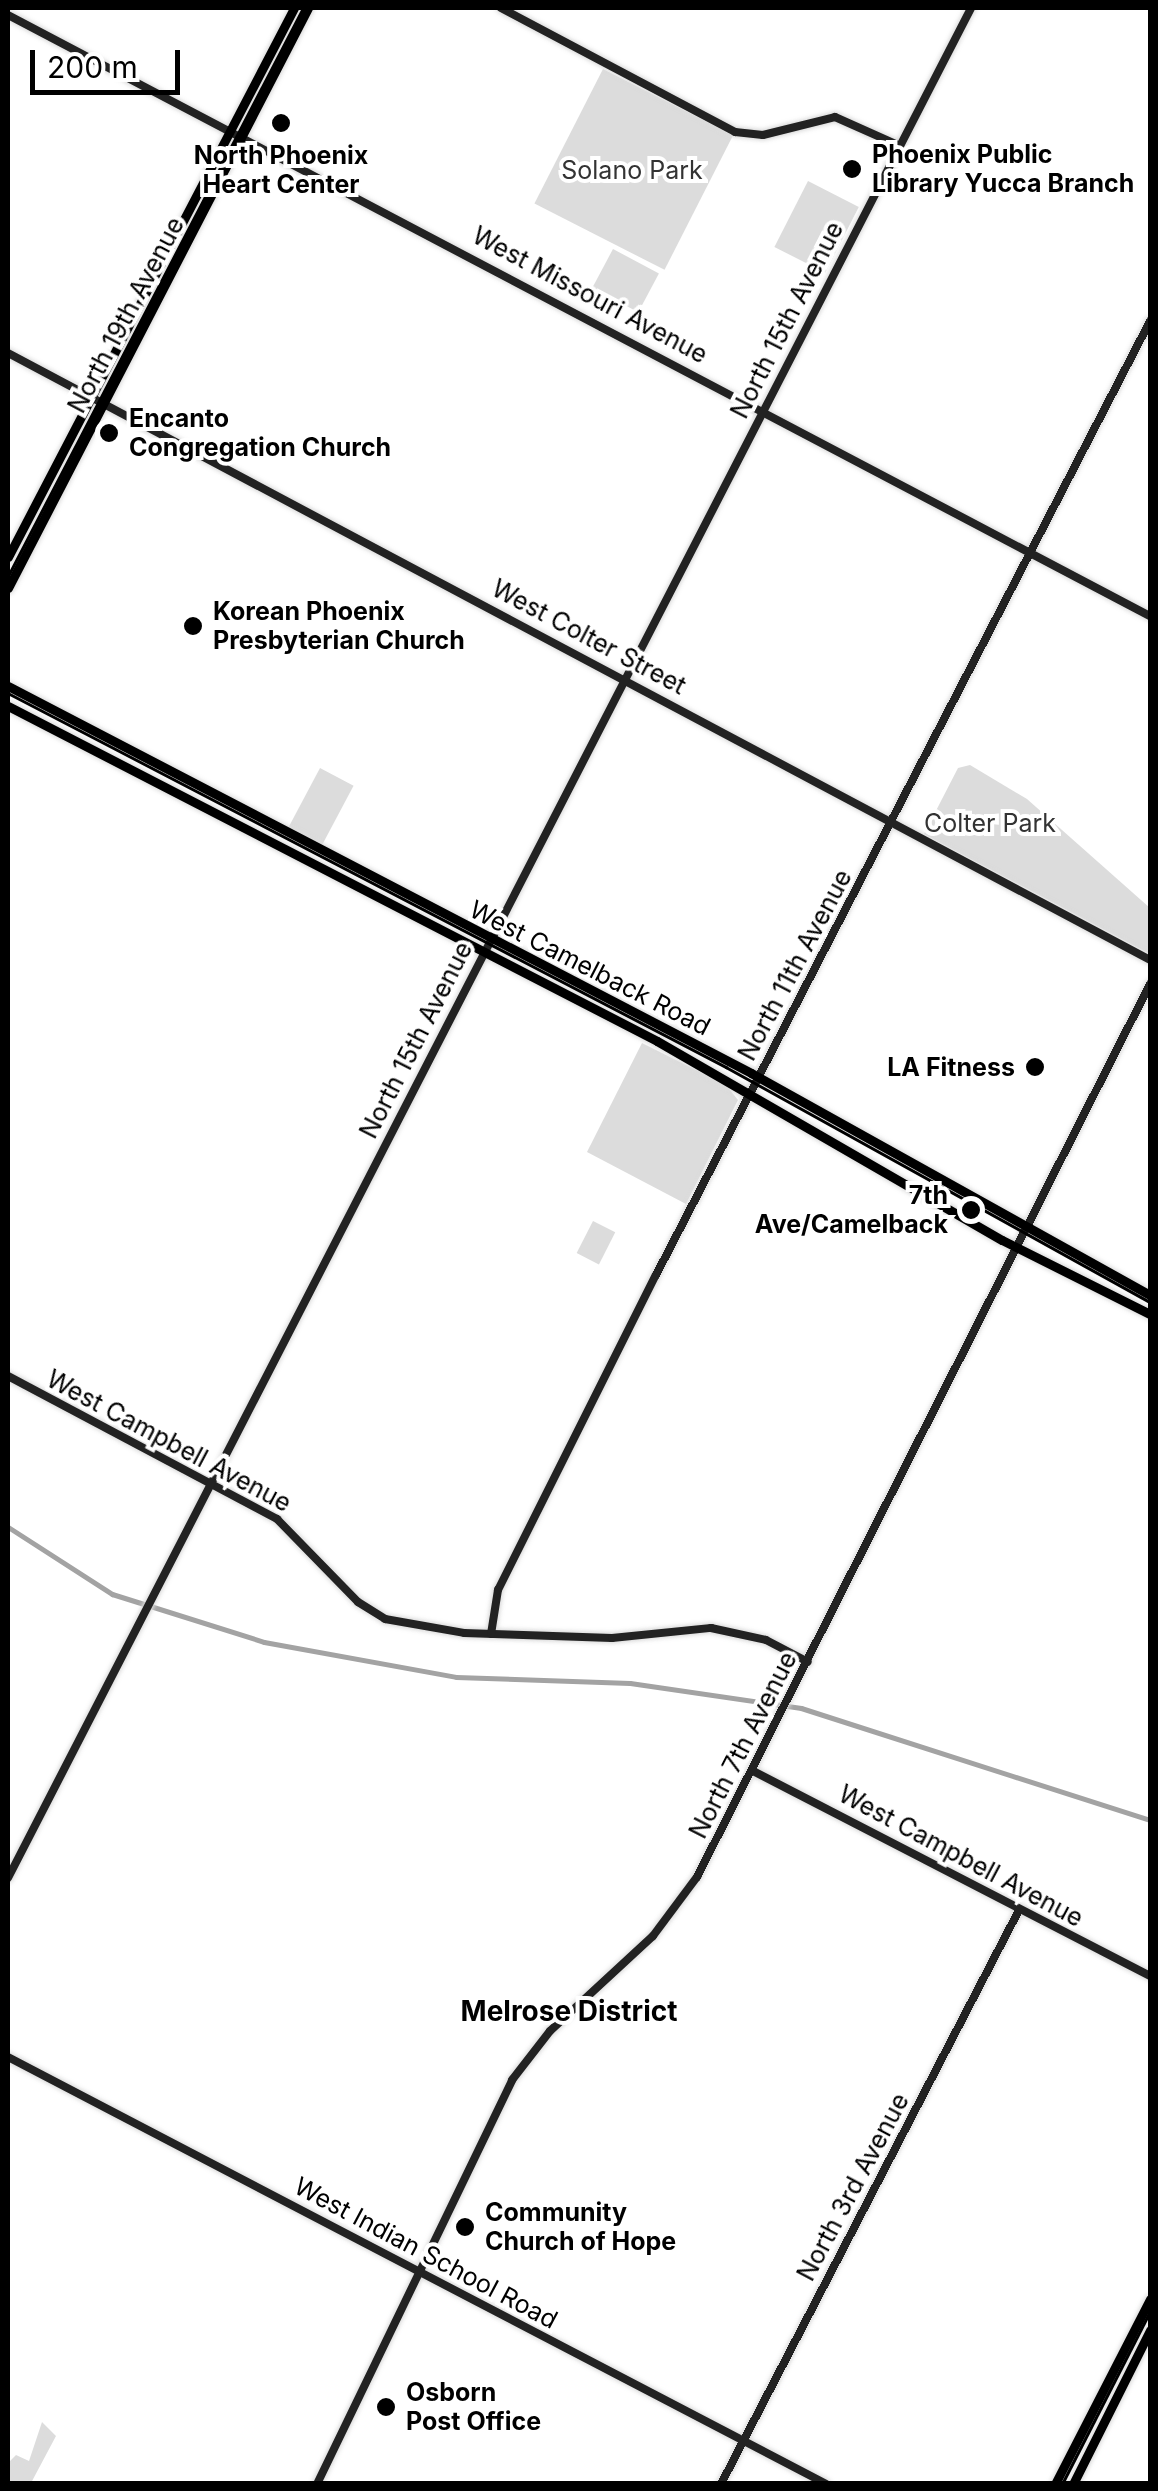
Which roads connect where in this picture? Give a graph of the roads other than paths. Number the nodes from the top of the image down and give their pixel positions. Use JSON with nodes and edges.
{"nodes":[{"id":1,"x":294,"y":8,"type":"edge"},
{"id":2,"x":308,"y":8,"type":"edge"},
{"id":3,"x":501,"y":8,"type":"edge"},
{"id":4,"x":972,"y":8,"type":"edge"},
{"id":5,"x":8,"y":14,"type":"edge"},
{"id":6,"x":230,"y":127,"type":"junction"},
{"id":7,"x":245,"y":134,"type":"junction"},
{"id":8,"x":900,"y":146,"type":"junction"},
{"id":9,"x":1150,"y":321,"type":"edge"},
{"id":10,"x":8,"y":353,"type":"edge"},
{"id":11,"x":89,"y":394,"type":"junction"},
{"id":12,"x":104,"y":402,"type":"junction"},
{"id":13,"x":762,"y":410,"type":"junction"},
{"id":14,"x":1031,"y":552,"type":"junction"},
{"id":15,"x":8,"y":557,"type":"edge"},
{"id":16,"x":8,"y":588,"type":"edge"},
{"id":17,"x":1150,"y":616,"type":"edge"},
{"id":18,"x":624,"y":678,"type":"junction"},
{"id":19,"x":8,"y":686,"type":"edge"},
{"id":20,"x":8,"y":706,"type":"edge"},
{"id":21,"x":892,"y":822,"type":"junction"},
{"id":22,"x":490,"y":939,"type":"junction"},
{"id":23,"x":482,"y":954,"type":"junction"},
{"id":24,"x":1150,"y":960,"type":"edge"},
{"id":25,"x":1150,"y":984,"type":"edge"},
{"id":26,"x":759,"y":1077,"type":"junction"},
{"id":27,"x":751,"y":1092,"type":"junction"},
{"id":28,"x":1025,"y":1229,"type":"junction"},
{"id":29,"x":1016,"y":1248,"type":"junction"},
{"id":30,"x":1150,"y":1295,"type":"edge"},
{"id":31,"x":1150,"y":1314,"type":"edge"},
{"id":32,"x":8,"y":1376,"type":"edge"},
{"id":33,"x":211,"y":1482,"type":"junction"},
{"id":34,"x":491,"y":1634,"type":"junction"},
{"id":35,"x":808,"y":1662,"type":"junction"},
{"id":36,"x":753,"y":1771,"type":"junction"},
{"id":37,"x":8,"y":1878,"type":"edge"},
{"id":38,"x":1019,"y":1910,"type":"junction"},
{"id":39,"x":1150,"y":1976,"type":"edge"},
{"id":40,"x":8,"y":2057,"type":"edge"},
{"id":41,"x":418,"y":2270,"type":"junction"},
{"id":42,"x":1150,"y":2300,"type":"edge"},
{"id":43,"x":1150,"y":2330,"type":"edge"},
{"id":44,"x":744,"y":2440,"type":"junction"},
{"id":45,"x":317,"y":2484,"type":"edge"},
{"id":46,"x":722,"y":2484,"type":"edge"},
{"id":47,"x":826,"y":2484,"type":"edge"},
{"id":48,"x":1056,"y":2484,"type":"edge"},
{"id":49,"x":1074,"y":2484,"type":"edge"}],
"edges":[{"from":1,"to":6,"type":"main road","name":"North 19th Avenue"},
{"from":2,"to":7,"type":"main road","name":"North 19th Avenue"},
{"from":3,"to":8,"type":"street"},
{"from":4,"to":8,"type":"street","name":"North 15th Avenue"},
{"from":5,"to":6,"type":"street","name":"West Missouri Avenue"},
{"from":6,"to":7,"type":"street","name":"West Missouri Avenue"},
{"from":6,"to":11,"type":"main road","name":"North 19th Avenue"},
{"from":7,"to":12,"type":"main road","name":"North 19th Avenue"},
{"from":7,"to":13,"type":"street","name":"West Missouri Avenue"},
{"from":8,"to":13,"type":"street","name":"North 15th Avenue"},
{"from":9,"to":14,"type":"street","name":"North 11th Avenue"},
{"from":10,"to":11,"type":"street","name":"West Colter Street"},
{"from":11,"to":12,"type":"street","name":"West Colter Street"},
{"from":11,"to":15,"type":"main road","name":"North 19th Avenue"},
{"from":12,"to":16,"type":"main road","name":"North 19th Avenue"},
{"from":12,"to":18,"type":"street","name":"West Colter Street"},
{"from":13,"to":14,"type":"street","name":"West Missouri Avenue"},
{"from":13,"to":18,"type":"street","name":"North 15th Avenue"},
{"from":14,"to":17,"type":"street","name":"West Missouri Avenue"},
{"from":14,"to":21,"type":"street","name":"North 11th Avenue"},
{"from":18,"to":21,"type":"street","name":"West Colter Street"},
{"from":18,"to":22,"type":"street","name":"North 15th Avenue"},
{"from":19,"to":22,"type":"main road","name":"West Camelback Road"},
{"from":20,"to":23,"type":"main road","name":"West Camelback Road"},
{"from":21,"to":24,"type":"street","name":"West Colter Street"},
{"from":21,"to":26,"type":"street","name":"North 11th Avenue"},
{"from":22,"to":23,"type":"street","name":"North 15th Avenue"},
{"from":22,"to":26,"type":"main road","name":"West Camelback Road"},
{"from":23,"to":27,"type":"main road","name":"West Camelback Road"},
{"from":23,"to":33,"type":"street","name":"North 15th Avenue"},
{"from":25,"to":28,"type":"street","name":"North 7th Avenue"},
{"from":26,"to":27,"type":"street","name":"North 11th Avenue"},
{"from":26,"to":28,"type":"main road","name":"West Camelback Road"},
{"from":27,"to":29,"type":"main road","name":"West Camelback Road"},
{"from":27,"to":34,"type":"street","name":"North 11th Avenue"},
{"from":28,"to":29,"type":"street","name":"North 7th Avenue"},
{"from":28,"to":30,"type":"main road","name":"West Camelback Road"},
{"from":29,"to":31,"type":"main road","name":"West Camelback Road"},
{"from":29,"to":35,"type":"street","name":"North 7th Avenue"},
{"from":32,"to":33,"type":"street","name":"West Campbell Avenue"},
{"from":33,"to":34,"type":"street","name":"West Campbell Avenue"},
{"from":33,"to":37,"type":"street","name":"North 15th Avenue"},
{"from":34,"to":35,"type":"street","name":"West Campbell Avenue"},
{"from":35,"to":36,"type":"street","name":"North 7th Avenue"},
{"from":36,"to":38,"type":"street","name":"West Campbell Avenue"},
{"from":36,"to":41,"type":"street","name":"North 7th Avenue"},
{"from":38,"to":39,"type":"street","name":"West Campbell Avenue"},
{"from":38,"to":44,"type":"street","name":"North 3rd Avenue"},
{"from":40,"to":41,"type":"street","name":"West Indian School Road"},
{"from":41,"to":44,"type":"street","name":"West Indian School Road"},
{"from":41,"to":45,"type":"street","name":"North 7th Avenue"},
{"from":42,"to":48,"type":"main road"},
{"from":43,"to":49,"type":"main road"},
{"from":44,"to":46,"type":"street","name":"North 3rd Avenue"},
{"from":44,"to":47,"type":"street","name":"West Indian School Road"}]}
